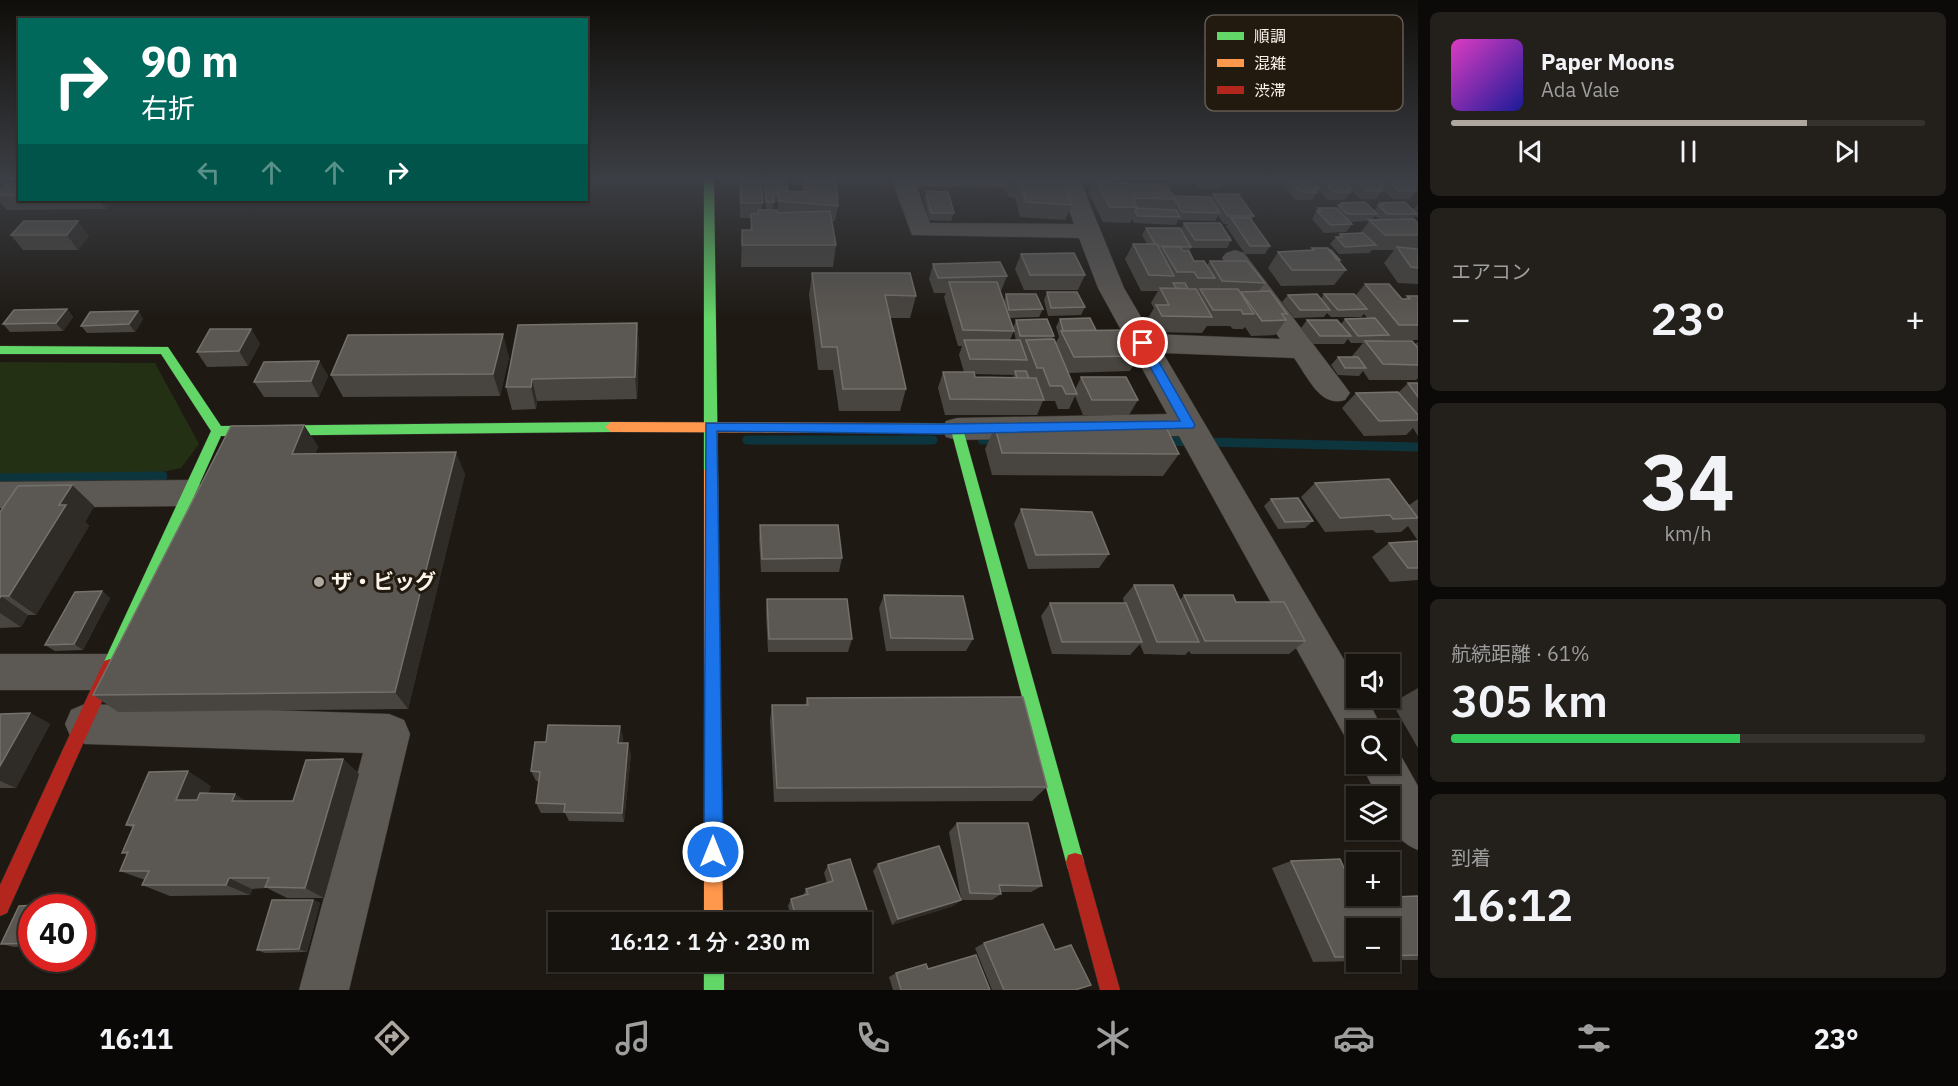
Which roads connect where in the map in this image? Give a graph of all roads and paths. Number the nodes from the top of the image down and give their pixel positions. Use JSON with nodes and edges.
{"nodes":[{"id":1,"x":709,"y":226,"type":"edge"},
{"id":2,"x":920,"y":226,"type":"edge"},
{"id":3,"x":1086,"y":226,"type":"edge"},
{"id":4,"x":1088,"y":231,"type":"junction"},
{"id":5,"x":1235,"y":258,"type":"edge"},
{"id":6,"x":1143,"y":343,"type":"junction"},
{"id":7,"x":1302,"y":349,"type":"junction"},
{"id":8,"x":0,"y":350,"type":"edge"},
{"id":9,"x":1335,"y":393,"type":"dead end"},
{"id":10,"x":710,"y":426,"type":"junction"},
{"id":11,"x":957,"y":429,"type":"junction"},
{"id":12,"x":217,"y":431,"type":"junction"},
{"id":13,"x":1195,"y":435,"type":"junction"},
{"id":14,"x":188,"y":493,"type":"junction"},
{"id":15,"x":0,"y":495,"type":"edge"},
{"id":16,"x":0,"y":672,"type":"edge"},
{"id":17,"x":107,"y":672,"type":"junction"},
{"id":18,"x":1357,"y":720,"type":"edge"},
{"id":19,"x":85,"y":724,"type":"junction"},
{"id":20,"x":1388,"y":774,"type":"edge"},
{"id":21,"x":1418,"y":828,"type":"edge"},
{"id":22,"x":0,"y":906,"type":"edge"},
{"id":23,"x":714,"y":912,"type":"edge"},
{"id":24,"x":714,"y":972,"type":"edge"},
{"id":25,"x":324,"y":990,"type":"edge"},
{"id":26,"x":714,"y":990,"type":"edge"},
{"id":27,"x":1110,"y":990,"type":"edge"}],
"edges":[{"from":1,"to":10,"type":"street"},
{"from":2,"to":4,"type":"street"},
{"from":3,"to":4,"type":"street"},
{"from":4,"to":6,"type":"street"},
{"from":5,"to":7,"type":"street"},
{"from":6,"to":7,"type":"street"},
{"from":6,"to":13,"type":"street"},
{"from":7,"to":9,"type":"street"},
{"from":8,"to":12,"type":"street"},
{"from":10,"to":11,"type":"street"},
{"from":10,"to":12,"type":"street"},
{"from":10,"to":23,"type":"street"},
{"from":11,"to":13,"type":"street"},
{"from":11,"to":27,"type":"street"},
{"from":12,"to":14,"type":"street"},
{"from":13,"to":18,"type":"street"},
{"from":14,"to":15,"type":"street"},
{"from":14,"to":17,"type":"street"},
{"from":16,"to":17,"type":"street"},
{"from":17,"to":19,"type":"street"},
{"from":19,"to":22,"type":"street"},
{"from":19,"to":25,"type":"street"},
{"from":20,"to":21,"type":"street"},
{"from":24,"to":26,"type":"street"}]}
